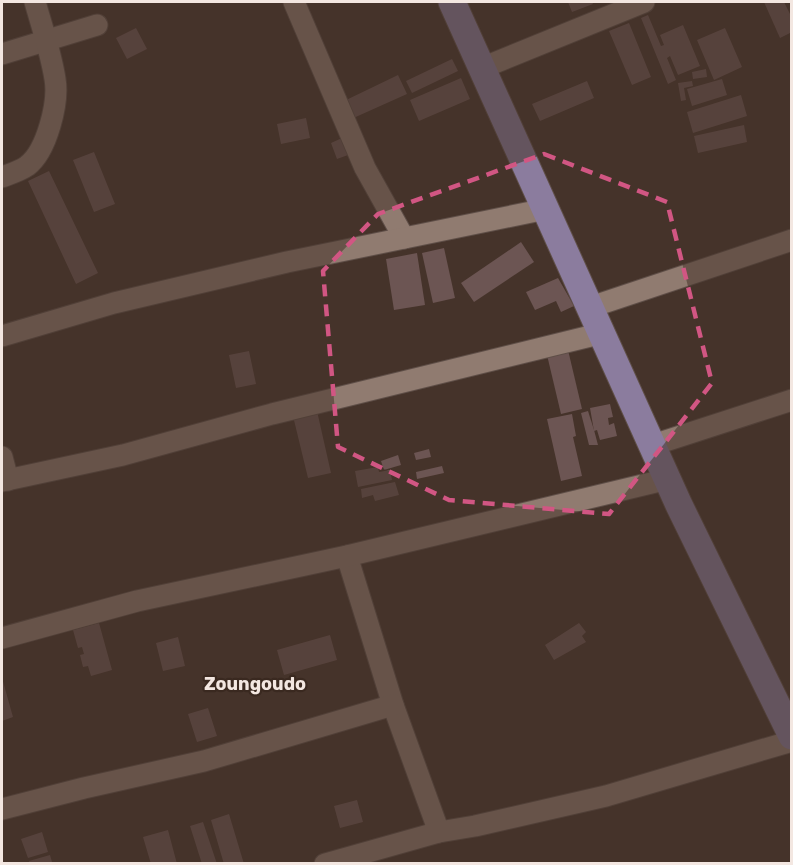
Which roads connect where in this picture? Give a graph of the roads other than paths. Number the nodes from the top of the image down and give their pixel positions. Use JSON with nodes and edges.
{"nodes":[{"id":1,"x":35,"y":2,"type":"edge"},
{"id":2,"x":294,"y":2,"type":"edge"},
{"id":3,"x":452,"y":2,"type":"edge"},
{"id":4,"x":644,"y":2,"type":"edge"},
{"id":5,"x":97,"y":25,"type":"dead end"},
{"id":6,"x":45,"y":41,"type":"junction"},
{"id":7,"x":2,"y":54,"type":"edge"},
{"id":8,"x":482,"y":68,"type":"junction"},
{"id":9,"x":2,"y":177,"type":"edge"},
{"id":10,"x":546,"y":209,"type":"junction"},
{"id":11,"x":404,"y":238,"type":"junction"},
{"id":12,"x":792,"y":240,"type":"edge"},
{"id":13,"x":591,"y":307,"type":"junction"},
{"id":14,"x":603,"y":333,"type":"junction"},
{"id":15,"x":2,"y":336,"type":"edge"},
{"id":16,"x":792,"y":400,"type":"edge"},
{"id":17,"x":653,"y":445,"type":"junction"},
{"id":18,"x":2,"y":457,"type":"edge"},
{"id":19,"x":669,"y":479,"type":"junction"},
{"id":20,"x":5,"y":481,"type":"edge"},
{"id":21,"x":347,"y":556,"type":"junction"},
{"id":22,"x":2,"y":638,"type":"edge"},
{"id":23,"x":393,"y":705,"type":"junction"},
{"id":24,"x":792,"y":736,"type":"edge"},
{"id":25,"x":792,"y":741,"type":"edge"},
{"id":26,"x":2,"y":809,"type":"edge"},
{"id":27,"x":439,"y":832,"type":"junction"},
{"id":28,"x":325,"y":864,"type":"edge"}],
"edges":[{"from":1,"to":6,"type":"street"},
{"from":2,"to":11,"type":"street"},
{"from":3,"to":8,"type":"main road"},
{"from":4,"to":8,"type":"street"},
{"from":5,"to":6,"type":"street"},
{"from":6,"to":7,"type":"street"},
{"from":6,"to":9,"type":"street"},
{"from":8,"to":10,"type":"main road"},
{"from":10,"to":11,"type":"street"},
{"from":10,"to":13,"type":"main road"},
{"from":11,"to":15,"type":"street"},
{"from":12,"to":13,"type":"street"},
{"from":13,"to":14,"type":"main road"},
{"from":14,"to":17,"type":"main road"},
{"from":14,"to":20,"type":"street"},
{"from":16,"to":17,"type":"street"},
{"from":17,"to":19,"type":"main road"},
{"from":18,"to":20,"type":"street"},
{"from":19,"to":21,"type":"street"},
{"from":19,"to":24,"type":"main road"},
{"from":21,"to":22,"type":"street"},
{"from":21,"to":23,"type":"street"},
{"from":23,"to":26,"type":"street"},
{"from":23,"to":27,"type":"street"},
{"from":25,"to":27,"type":"street"},
{"from":27,"to":28,"type":"street"}]}
